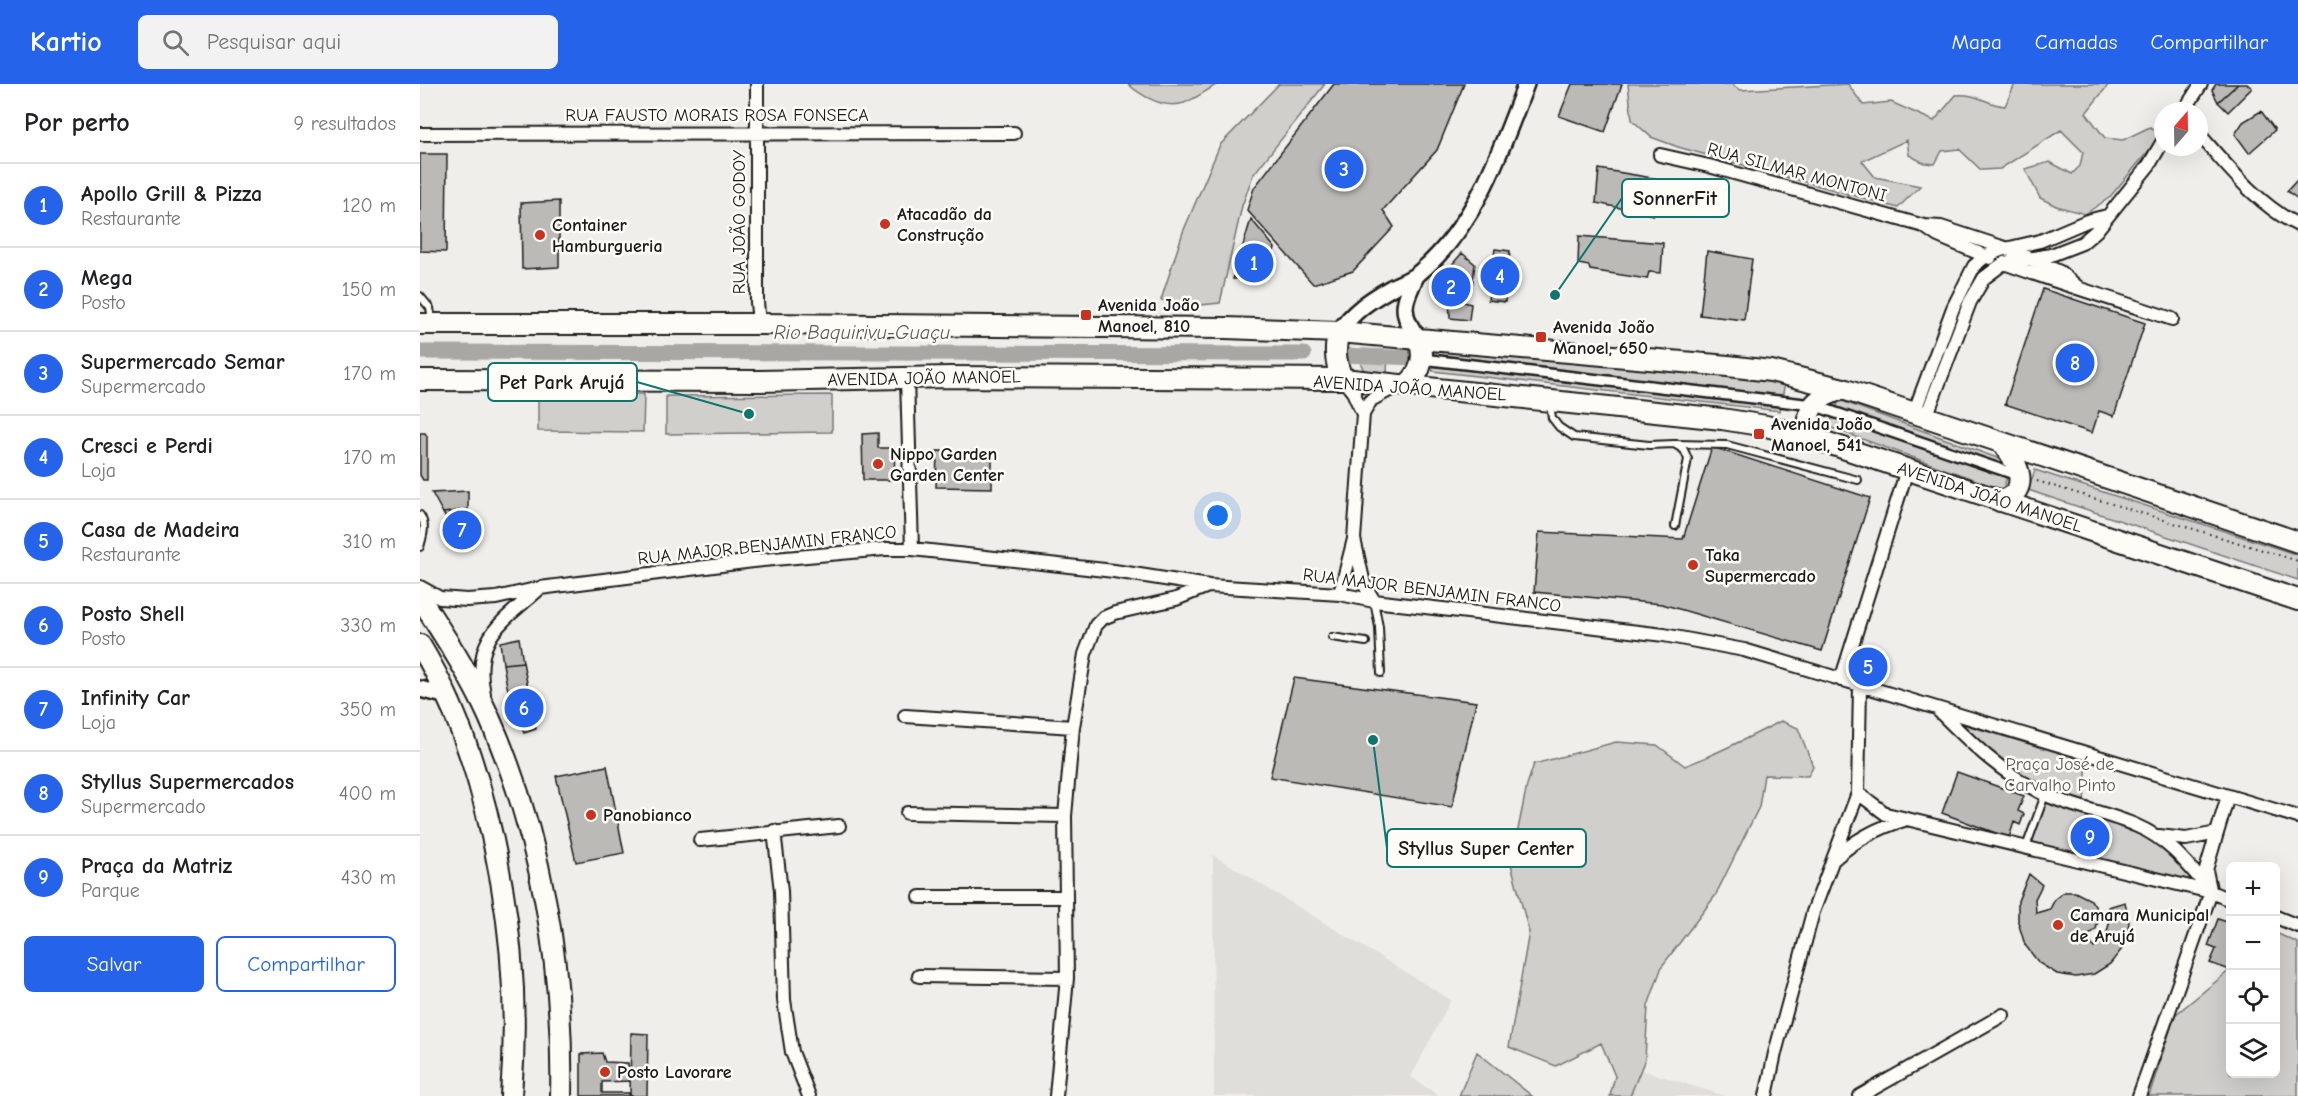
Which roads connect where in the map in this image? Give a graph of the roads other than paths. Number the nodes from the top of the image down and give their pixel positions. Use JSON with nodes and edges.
{"nodes":[{"id":1,"x":757,"y":84,"type":"edge"},
{"id":2,"x":1526,"y":84,"type":"edge"},
{"id":3,"x":2201,"y":84,"type":"edge"},
{"id":4,"x":2190,"y":102,"type":"edge"},
{"id":5,"x":758,"y":132,"type":"junction"},
{"id":6,"x":1014,"y":133,"type":"dead end"},
{"id":7,"x":420,"y":134,"type":"edge"},
{"id":8,"x":2208,"y":144,"type":"edge"},
{"id":9,"x":1660,"y":155,"type":"dead end"},
{"id":10,"x":2154,"y":155,"type":"edge"},
{"id":11,"x":2107,"y":216,"type":"junction"},
{"id":12,"x":2298,"y":225,"type":"edge"},
{"id":13,"x":1924,"y":226,"type":"junction"},
{"id":14,"x":2074,"y":247,"type":"junction"},
{"id":15,"x":2008,"y":249,"type":"junction"},
{"id":16,"x":1986,"y":256,"type":"junction"},
{"id":17,"x":2032,"y":260,"type":"junction"},
{"id":18,"x":2004,"y":263,"type":"junction"},
{"id":19,"x":1417,"y":274,"type":"junction"},
{"id":20,"x":2067,"y":276,"type":"junction"},
{"id":21,"x":2079,"y":288,"type":"junction"},
{"id":22,"x":420,"y":296,"type":"edge"},
{"id":23,"x":2172,"y":319,"type":"dead end"},
{"id":24,"x":427,"y":324,"type":"edge"},
{"id":25,"x":759,"y":324,"type":"junction"},
{"id":26,"x":1339,"y":332,"type":"junction"},
{"id":27,"x":1418,"y":338,"type":"junction"},
{"id":28,"x":1422,"y":359,"type":"junction"},
{"id":29,"x":907,"y":378,"type":"junction"},
{"id":30,"x":1343,"y":379,"type":"junction"},
{"id":31,"x":420,"y":380,"type":"edge"},
{"id":32,"x":1407,"y":385,"type":"junction"},
{"id":33,"x":1843,"y":389,"type":"junction"},
{"id":34,"x":1549,"y":400,"type":"junction"},
{"id":35,"x":1813,"y":405,"type":"junction"},
{"id":36,"x":1363,"y":414,"type":"junction"},
{"id":37,"x":1920,"y":415,"type":"junction"},
{"id":38,"x":1815,"y":439,"type":"junction"},
{"id":39,"x":2004,"y":443,"type":"junction"},
{"id":40,"x":1674,"y":444,"type":"junction"},
{"id":41,"x":1907,"y":470,"type":"junction"},
{"id":42,"x":2020,"y":476,"type":"junction"},
{"id":43,"x":1858,"y":480,"type":"dead end"},
{"id":44,"x":2000,"y":501,"type":"junction"},
{"id":45,"x":420,"y":515,"type":"edge"},
{"id":46,"x":1675,"y":526,"type":"dead end"},
{"id":47,"x":1354,"y":539,"type":"junction"},
{"id":48,"x":2298,"y":542,"type":"edge"},
{"id":49,"x":420,"y":547,"type":"edge"},
{"id":50,"x":912,"y":549,"type":"junction"},
{"id":51,"x":1209,"y":586,"type":"junction"},
{"id":52,"x":420,"y":587,"type":"edge"},
{"id":53,"x":540,"y":588,"type":"junction"},
{"id":54,"x":1340,"y":594,"type":"junction"},
{"id":55,"x":420,"y":598,"type":"edge"},
{"id":56,"x":2298,"y":600,"type":"edge"},
{"id":57,"x":1374,"y":601,"type":"junction"},
{"id":58,"x":1332,"y":637,"type":"dead end"},
{"id":59,"x":1366,"y":642,"type":"dead end"},
{"id":60,"x":420,"y":645,"type":"edge"},
{"id":61,"x":1381,"y":673,"type":"dead end"},
{"id":62,"x":1841,"y":680,"type":"junction"},
{"id":63,"x":1860,"y":686,"type":"junction"},
{"id":64,"x":420,"y":689,"type":"edge"},
{"id":65,"x":448,"y":696,"type":"junction"},
{"id":66,"x":1938,"y":710,"type":"junction"},
{"id":67,"x":488,"y":715,"type":"junction"},
{"id":68,"x":905,"y":716,"type":"dead end"},
{"id":69,"x":1073,"y":727,"type":"junction"},
{"id":70,"x":1858,"y":793,"type":"junction"},
{"id":71,"x":2045,"y":794,"type":"junction"},
{"id":72,"x":2228,"y":796,"type":"junction"},
{"id":73,"x":907,"y":813,"type":"dead end"},
{"id":74,"x":1065,"y":816,"type":"junction"},
{"id":75,"x":2298,"y":817,"type":"edge"},
{"id":76,"x":1906,"y":819,"type":"junction"},
{"id":77,"x":839,"y":826,"type":"dead end"},
{"id":78,"x":774,"y":831,"type":"junction"},
{"id":79,"x":2217,"y":833,"type":"junction"},
{"id":80,"x":2152,"y":834,"type":"junction"},
{"id":81,"x":700,"y":840,"type":"dead end"},
{"id":82,"x":2026,"y":848,"type":"junction"},
{"id":83,"x":1831,"y":862,"type":"junction"},
{"id":84,"x":2211,"y":892,"type":"junction"},
{"id":85,"x":920,"y":897,"type":"dead end"},
{"id":86,"x":1066,"y":897,"type":"junction"},
{"id":87,"x":2226,"y":898,"type":"edge"},
{"id":88,"x":2280,"y":919,"type":"edge"},
{"id":89,"x":2298,"y":926,"type":"edge"},
{"id":90,"x":919,"y":976,"type":"dead end"},
{"id":91,"x":1067,"y":978,"type":"junction"},
{"id":92,"x":2003,"y":1015,"type":"dead end"},
{"id":93,"x":1867,"y":1094,"type":"edge"},
{"id":94,"x":511,"y":1096,"type":"edge"},
{"id":95,"x":561,"y":1096,"type":"edge"},
{"id":96,"x":809,"y":1096,"type":"edge"},
{"id":97,"x":1056,"y":1096,"type":"edge"},
{"id":98,"x":1766,"y":1096,"type":"edge"},
{"id":99,"x":2139,"y":1096,"type":"edge"}],
"edges":[{"from":1,"to":5,"type":"street","name":"RUA JOÃO GODOY"},
{"from":2,"to":19,"type":"street"},
{"from":3,"to":4,"type":"street"},
{"from":5,"to":6,"type":"street","name":"RUA FAUSTO MORAIS ROSA FONSECA"},
{"from":5,"to":7,"type":"street","name":"RUA FAUSTO MORAIS ROSA FONSECA"},
{"from":5,"to":25,"type":"street","name":"RUA JOÃO GODOY"},
{"from":8,"to":12,"type":"street"},
{"from":9,"to":13,"type":"street","name":"RUA SILMAR MONTONI"},
{"from":10,"to":11,"type":"street"},
{"from":11,"to":14,"type":"street"},
{"from":11,"to":15,"type":"street"},
{"from":13,"to":15,"type":"street","name":"RUA SILMAR MONTONI"},
{"from":13,"to":16,"type":"street","name":"RUA SILMAR MONTONI"},
{"from":14,"to":17,"type":"street"},
{"from":14,"to":20,"type":"street"},
{"from":15,"to":16,"type":"street"},
{"from":15,"to":17,"type":"street","name":"RUA SILMAR MONTONI"},
{"from":16,"to":18,"type":"street","name":"RUA SILMAR MONTONI"},
{"from":16,"to":37,"type":"street"},
{"from":17,"to":18,"type":"street"},
{"from":17,"to":20,"type":"street","name":"RUA SILMAR MONTONI"},
{"from":18,"to":21,"type":"street","name":"RUA SILMAR MONTONI"},
{"from":18,"to":37,"type":"street"},
{"from":19,"to":26,"type":"street"},
{"from":19,"to":27,"type":"street"},
{"from":20,"to":21,"type":"street","name":"RUA SILMAR MONTONI"},
{"from":21,"to":23,"type":"street","name":"RUA SILMAR MONTONI"},
{"from":22,"to":24,"type":"lane"},
{"from":24,"to":25,"type":"main road"},
{"from":25,"to":26,"type":"main road"},
{"from":26,"to":27,"type":"main road"},
{"from":26,"to":30,"type":"main road"},
{"from":27,"to":28,"type":"main road"},
{"from":27,"to":33,"type":"main road"},
{"from":28,"to":32,"type":"main road"},
{"from":28,"to":35,"type":"street"},
{"from":29,"to":30,"type":"main road","name":"AVENIDA JOÃO MANOEL"},
{"from":29,"to":31,"type":"main road","name":"AVENIDA JOÃO MANOEL"},
{"from":29,"to":50,"type":"street"},
{"from":30,"to":32,"type":"main road","name":"AVENIDA JOÃO MANOEL"},
{"from":30,"to":36,"type":"street"},
{"from":32,"to":34,"type":"main road","name":"AVENIDA JOÃO MANOEL"},
{"from":32,"to":36,"type":"street"},
{"from":33,"to":35,"type":"main road"},
{"from":33,"to":37,"type":"main road"},
{"from":34,"to":38,"type":"main road","name":"AVENIDA JOÃO MANOEL"},
{"from":34,"to":40,"type":"lane"},
{"from":35,"to":38,"type":"main road"},
{"from":35,"to":42,"type":"street"},
{"from":36,"to":47,"type":"street"},
{"from":37,"to":39,"type":"main road"},
{"from":38,"to":41,"type":"main road","name":"AVENIDA JOÃO MANOEL"},
{"from":39,"to":42,"type":"main road"},
{"from":39,"to":48,"type":"main road"},
{"from":40,"to":43,"type":"lane"},
{"from":40,"to":46,"type":"lane"},
{"from":41,"to":44,"type":"main road","name":"AVENIDA JOÃO MANOEL"},
{"from":41,"to":62,"type":"street"},
{"from":42,"to":44,"type":"main road"},
{"from":44,"to":56,"type":"main road","name":"AVENIDA JOÃO MANOEL"},
{"from":45,"to":49,"type":"lane"},
{"from":47,"to":54,"type":"street"},
{"from":47,"to":57,"type":"street"},
{"from":50,"to":51,"type":"street","name":"RUA MAJOR BENJAMIN FRANCO"},
{"from":50,"to":53,"type":"street","name":"RUA MAJOR BENJAMIN FRANCO"},
{"from":51,"to":54,"type":"street","name":"RUA MAJOR BENJAMIN FRANCO"},
{"from":51,"to":69,"type":"street"},
{"from":52,"to":53,"type":"street","name":"RUA MAJOR BENJAMIN FRANCO"},
{"from":53,"to":67,"type":"street"},
{"from":54,"to":57,"type":"street","name":"RUA MAJOR BENJAMIN FRANCO"},
{"from":55,"to":67,"type":"main road"},
{"from":57,"to":61,"type":"lane"},
{"from":57,"to":62,"type":"street","name":"RUA MAJOR BENJAMIN FRANCO"},
{"from":58,"to":59,"type":"lane"},
{"from":60,"to":65,"type":"main road"},
{"from":62,"to":63,"type":"street","name":"RUA MAJOR BENJAMIN FRANCO"},
{"from":63,"to":66,"type":"street","name":"RUA MAJOR BENJAMIN FRANCO"},
{"from":63,"to":70,"type":"street"},
{"from":64,"to":65,"type":"street"},
{"from":65,"to":94,"type":"main road"},
{"from":66,"to":71,"type":"street"},
{"from":66,"to":72,"type":"street","name":"RUA MAJOR BENJAMIN FRANCO"},
{"from":67,"to":95,"type":"main road"},
{"from":68,"to":69,"type":"street"},
{"from":69,"to":74,"type":"street"},
{"from":70,"to":76,"type":"street"},
{"from":70,"to":83,"type":"street"},
{"from":71,"to":80,"type":"street"},
{"from":71,"to":82,"type":"lane"},
{"from":72,"to":75,"type":"street","name":"RUA MAJOR BENJAMIN FRANCO"},
{"from":72,"to":79,"type":"street"},
{"from":73,"to":74,"type":"street"},
{"from":74,"to":86,"type":"street"},
{"from":76,"to":82,"type":"street"},
{"from":76,"to":83,"type":"street"},
{"from":77,"to":78,"type":"street"},
{"from":78,"to":81,"type":"street"},
{"from":78,"to":96,"type":"street"},
{"from":79,"to":80,"type":"street"},
{"from":79,"to":84,"type":"street"},
{"from":80,"to":84,"type":"street"},
{"from":82,"to":84,"type":"street"},
{"from":83,"to":98,"type":"street"},
{"from":84,"to":87,"type":"street"},
{"from":84,"to":99,"type":"street"},
{"from":85,"to":86,"type":"street"},
{"from":86,"to":91,"type":"street"},
{"from":88,"to":89,"type":"street"},
{"from":90,"to":91,"type":"street"},
{"from":91,"to":97,"type":"street"},
{"from":92,"to":93,"type":"street"}]}
